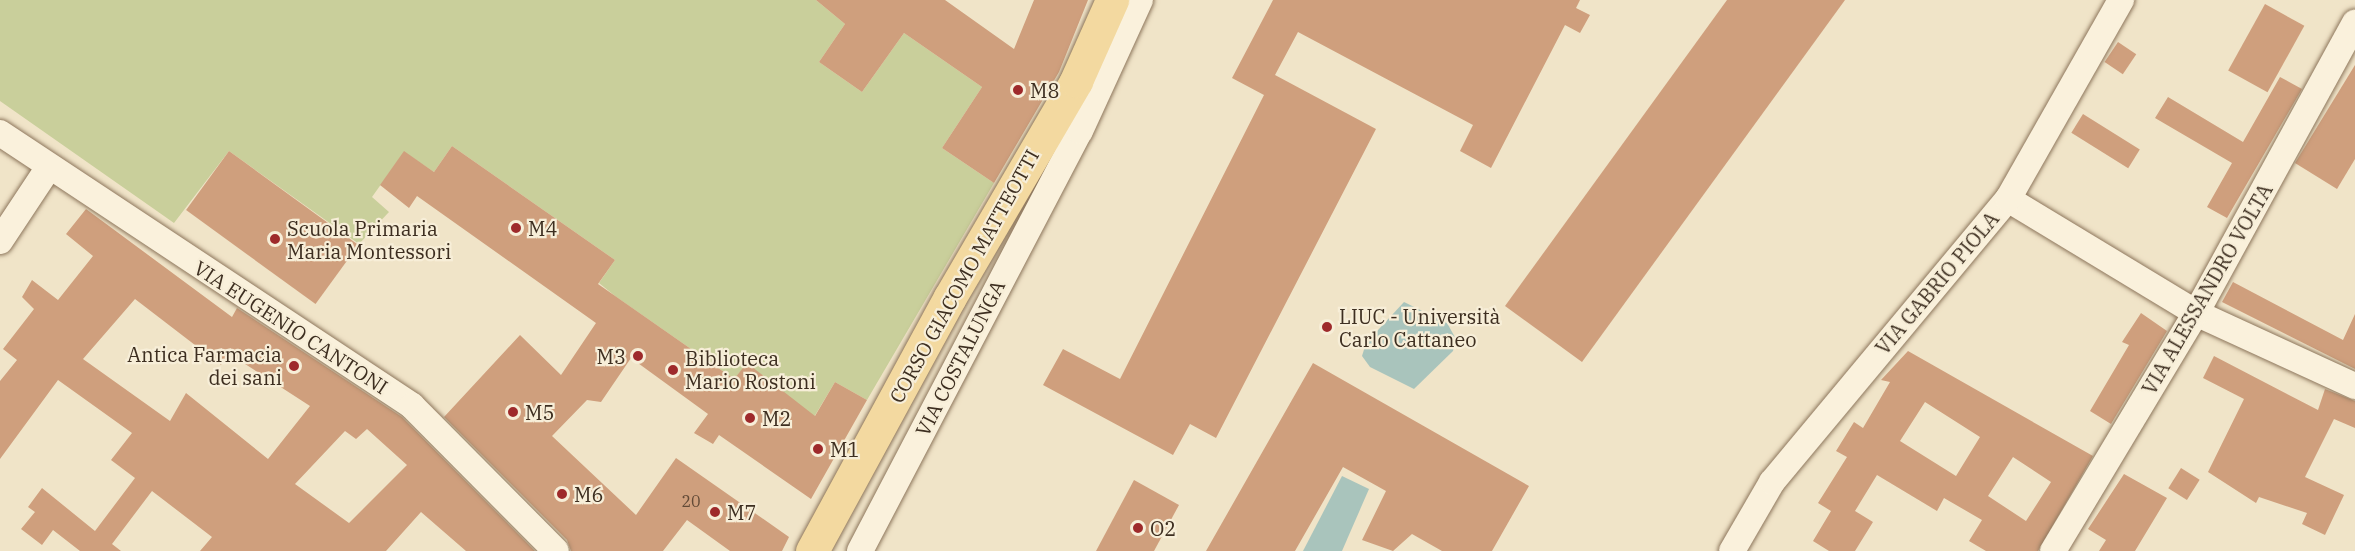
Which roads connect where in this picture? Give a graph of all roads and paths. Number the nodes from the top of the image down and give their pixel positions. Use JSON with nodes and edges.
{"nodes":[{"id":1,"x":1112,"y":0,"type":"edge"},
{"id":2,"x":1140,"y":0,"type":"edge"},
{"id":3,"x":2121,"y":0,"type":"edge"},
{"id":4,"x":2355,"y":23,"type":"edge"},
{"id":5,"x":1076,"y":81,"type":"junction"},
{"id":6,"x":0,"y":134,"type":"edge"},
{"id":7,"x":1060,"y":165,"type":"junction"},
{"id":8,"x":49,"y":167,"type":"junction"},
{"id":9,"x":2008,"y":200,"type":"junction"},
{"id":10,"x":0,"y":241,"type":"edge"},
{"id":11,"x":2196,"y":313,"type":"junction"},
{"id":12,"x":2355,"y":386,"type":"edge"},
{"id":13,"x":556,"y":551,"type":"edge"},
{"id":14,"x":812,"y":551,"type":"edge"},
{"id":15,"x":860,"y":551,"type":"edge"},
{"id":16,"x":1732,"y":551,"type":"edge"},
{"id":17,"x":2053,"y":551,"type":"edge"}],
"edges":[{"from":1,"to":5,"type":"main road","name":"CORSO GIACOMO MATTEOTTI"},
{"from":2,"to":7,"type":"street","name":"VIA COSTALUNGA"},
{"from":3,"to":9,"type":"street","name":"VIA GABRIO PIOLA"},
{"from":4,"to":11,"type":"street","name":"VIA ALESSANDRO VOLTA"},
{"from":5,"to":7,"type":"street","name":"VIA COSTALUNGA"},
{"from":5,"to":14,"type":"main road","name":"CORSO GIACOMO MATTEOTTI"},
{"from":6,"to":8,"type":"street","name":"VIA EUGENIO CANTONI"},
{"from":7,"to":15,"type":"street","name":"VIA COSTALUNGA"},
{"from":8,"to":10,"type":"street"},
{"from":8,"to":13,"type":"street","name":"VIA EUGENIO CANTONI"},
{"from":9,"to":11,"type":"street"},
{"from":9,"to":16,"type":"street","name":"VIA GABRIO PIOLA"},
{"from":11,"to":12,"type":"street"},
{"from":11,"to":17,"type":"street","name":"VIA ALESSANDRO VOLTA"}]}
